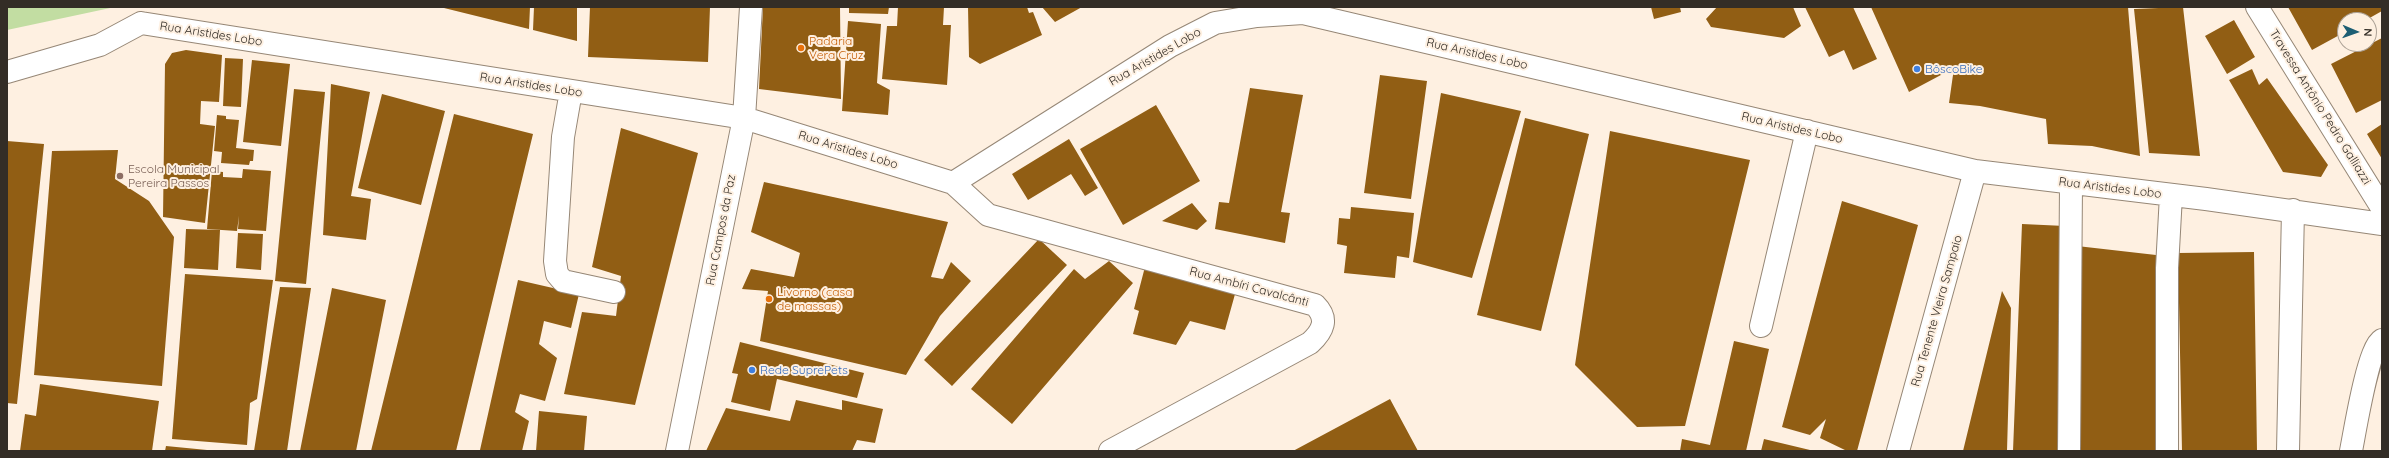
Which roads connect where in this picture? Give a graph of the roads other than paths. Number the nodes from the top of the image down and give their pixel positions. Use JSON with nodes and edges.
{"nodes":[{"id":1,"x":751,"y":7,"type":"edge"},
{"id":2,"x":2257,"y":7,"type":"edge"},
{"id":3,"x":142,"y":15,"type":"edge"},
{"id":4,"x":7,"y":72,"type":"edge"},
{"id":5,"x":571,"y":91,"type":"junction"},
{"id":6,"x":744,"y":118,"type":"junction"},
{"id":7,"x":1807,"y":131,"type":"junction"},
{"id":8,"x":1975,"y":171,"type":"junction"},
{"id":9,"x":953,"y":183,"type":"junction"},
{"id":10,"x":2071,"y":184,"type":"junction"},
{"id":11,"x":2171,"y":195,"type":"junction"},
{"id":12,"x":2382,"y":208,"type":"edge"},
{"id":13,"x":2293,"y":210,"type":"junction"},
{"id":14,"x":2382,"y":224,"type":"edge"},
{"id":15,"x":614,"y":292,"type":"dead end"},
{"id":16,"x":1761,"y":326,"type":"dead end"},
{"id":17,"x":2382,"y":340,"type":"edge"},
{"id":18,"x":677,"y":451,"type":"edge"},
{"id":19,"x":1110,"y":451,"type":"edge"},
{"id":20,"x":1898,"y":451,"type":"edge"},
{"id":21,"x":2068,"y":451,"type":"edge"},
{"id":22,"x":2167,"y":451,"type":"edge"},
{"id":23,"x":2288,"y":451,"type":"edge"},
{"id":24,"x":2351,"y":451,"type":"edge"}],
"edges":[{"from":1,"to":6,"type":"street","name":"Rua Campos da Paz"},
{"from":2,"to":12,"type":"street","name":"Travessa Antônio Pedro Galliazzi"},
{"from":3,"to":4,"type":"street"},
{"from":3,"to":5,"type":"street","name":"Rua Aristides Lobo"},
{"from":5,"to":6,"type":"street","name":"Rua Aristides Lobo"},
{"from":5,"to":15,"type":"street"},
{"from":6,"to":9,"type":"street","name":"Rua Aristides Lobo"},
{"from":6,"to":18,"type":"street","name":"Rua Campos da Paz"},
{"from":7,"to":8,"type":"street","name":"Rua Aristides Lobo"},
{"from":7,"to":9,"type":"street","name":"Rua Aristides Lobo"},
{"from":7,"to":16,"type":"street"},
{"from":8,"to":10,"type":"street","name":"Rua Aristides Lobo"},
{"from":8,"to":20,"type":"street","name":"Rua Tenente Vieira Sampaio"},
{"from":9,"to":19,"type":"street","name":"Rua Ambíri Cavalcânti"},
{"from":10,"to":11,"type":"street","name":"Rua Aristides Lobo"},
{"from":10,"to":21,"type":"street"},
{"from":11,"to":13,"type":"street","name":"Rua Aristides Lobo"},
{"from":11,"to":22,"type":"street"},
{"from":13,"to":14,"type":"street","name":"Rua Aristides Lobo"},
{"from":13,"to":23,"type":"street"},
{"from":17,"to":24,"type":"street"}]}
